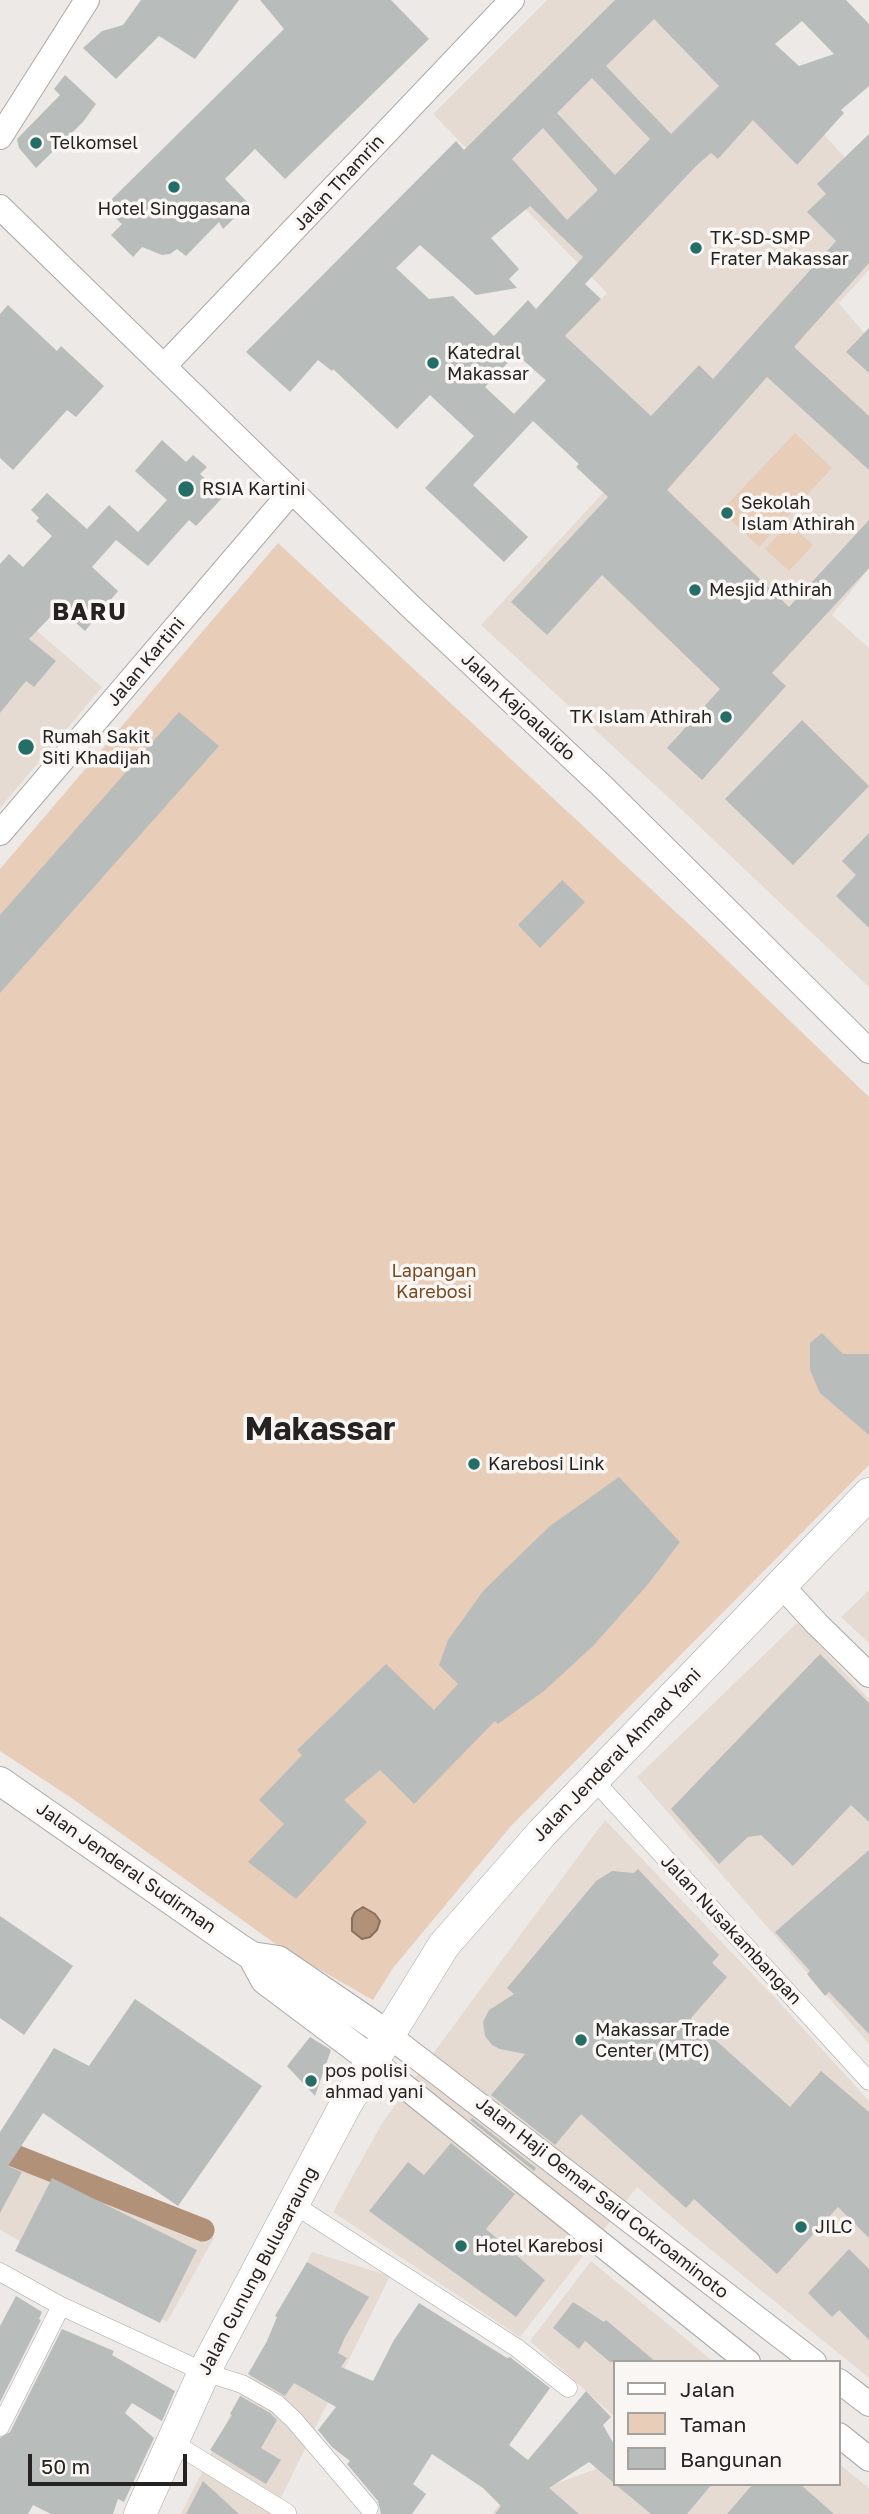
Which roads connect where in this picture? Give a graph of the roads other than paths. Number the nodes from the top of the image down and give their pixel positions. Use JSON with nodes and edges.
{"nodes":[{"id":1,"x":87,"y":0,"type":"edge"},
{"id":2,"x":512,"y":0,"type":"edge"},
{"id":3,"x":0,"y":137,"type":"edge"},
{"id":4,"x":0,"y":207,"type":"edge"},
{"id":5,"x":164,"y":365,"type":"junction"},
{"id":6,"x":292,"y":491,"type":"junction"},
{"id":7,"x":0,"y":833,"type":"edge"},
{"id":8,"x":869,"y":1051,"type":"edge"},
{"id":9,"x":869,"y":1494,"type":"edge"},
{"id":10,"x":781,"y":1585,"type":"junction"},
{"id":11,"x":869,"y":1675,"type":"edge"},
{"id":12,"x":593,"y":1780,"type":"junction"},
{"id":13,"x":0,"y":1781,"type":"edge"},
{"id":14,"x":381,"y":2048,"type":"junction"},
{"id":15,"x":869,"y":2081,"type":"edge"},
{"id":16,"x":293,"y":2204,"type":"junction"},
{"id":17,"x":0,"y":2272,"type":"edge"},
{"id":18,"x":61,"y":2305,"type":"junction"},
{"id":19,"x":765,"y":2324,"type":"junction"},
{"id":20,"x":744,"y":2359,"type":"edge"},
{"id":21,"x":811,"y":2360,"type":"edge"},
{"id":22,"x":204,"y":2372,"type":"junction"},
{"id":23,"x":841,"y":2383,"type":"edge"},
{"id":24,"x":568,"y":2388,"type":"dead end"},
{"id":25,"x":869,"y":2404,"type":"edge"},
{"id":26,"x":0,"y":2427,"type":"edge"},
{"id":27,"x":841,"y":2437,"type":"edge"},
{"id":28,"x":172,"y":2442,"type":"junction"},
{"id":29,"x":869,"y":2459,"type":"edge"},
{"id":30,"x":369,"y":2508,"type":"dead end"},
{"id":31,"x":287,"y":2513,"type":"edge"},
{"id":32,"x":140,"y":2514,"type":"edge"}],
"edges":[{"from":1,"to":3,"type":"street"},
{"from":2,"to":5,"type":"street","name":"Jalan Thamrin"},
{"from":4,"to":5,"type":"street","name":"Jalan Kajoalalido"},
{"from":5,"to":6,"type":"street","name":"Jalan Kajoalalido"},
{"from":6,"to":7,"type":"street","name":"Jalan Kartini"},
{"from":6,"to":8,"type":"street","name":"Jalan Kajoalalido"},
{"from":9,"to":10,"type":"highway","name":"Jalan Jenderal Ahmad Yani"},
{"from":10,"to":11,"type":"street"},
{"from":10,"to":12,"type":"highway","name":"Jalan Jenderal Ahmad Yani"},
{"from":12,"to":14,"type":"highway","name":"Jalan Jenderal Ahmad Yani"},
{"from":12,"to":15,"type":"street","name":"Jalan Nusakambangan"},
{"from":13,"to":14,"type":"main road","name":"Jalan Jenderal Sudirman"},
{"from":14,"to":16,"type":"highway","name":"Jalan Gunung Bulusaraung"},
{"from":14,"to":19,"type":"street","name":"Jalan Haji Oemar Said Cokroaminoto"},
{"from":14,"to":20,"type":"street","name":"Jalan Haji Oemar Said Cokroaminoto"},
{"from":16,"to":22,"type":"highway","name":"Jalan Gunung Bulusaraung"},
{"from":16,"to":24,"type":"street"},
{"from":17,"to":18,"type":"street"},
{"from":18,"to":22,"type":"street"},
{"from":18,"to":26,"type":"street"},
{"from":19,"to":20,"type":"street"},
{"from":19,"to":21,"type":"street","name":"Jalan Haji Oemar Said Cokroaminoto"},
{"from":22,"to":28,"type":"highway","name":"Jalan Gunung Bulusaraung"},
{"from":22,"to":30,"type":"street"},
{"from":23,"to":25,"type":"street"},
{"from":27,"to":29,"type":"street"},
{"from":28,"to":31,"type":"street"},
{"from":28,"to":32,"type":"highway","name":"Jalan Gunung Bulusaraung"}]}
